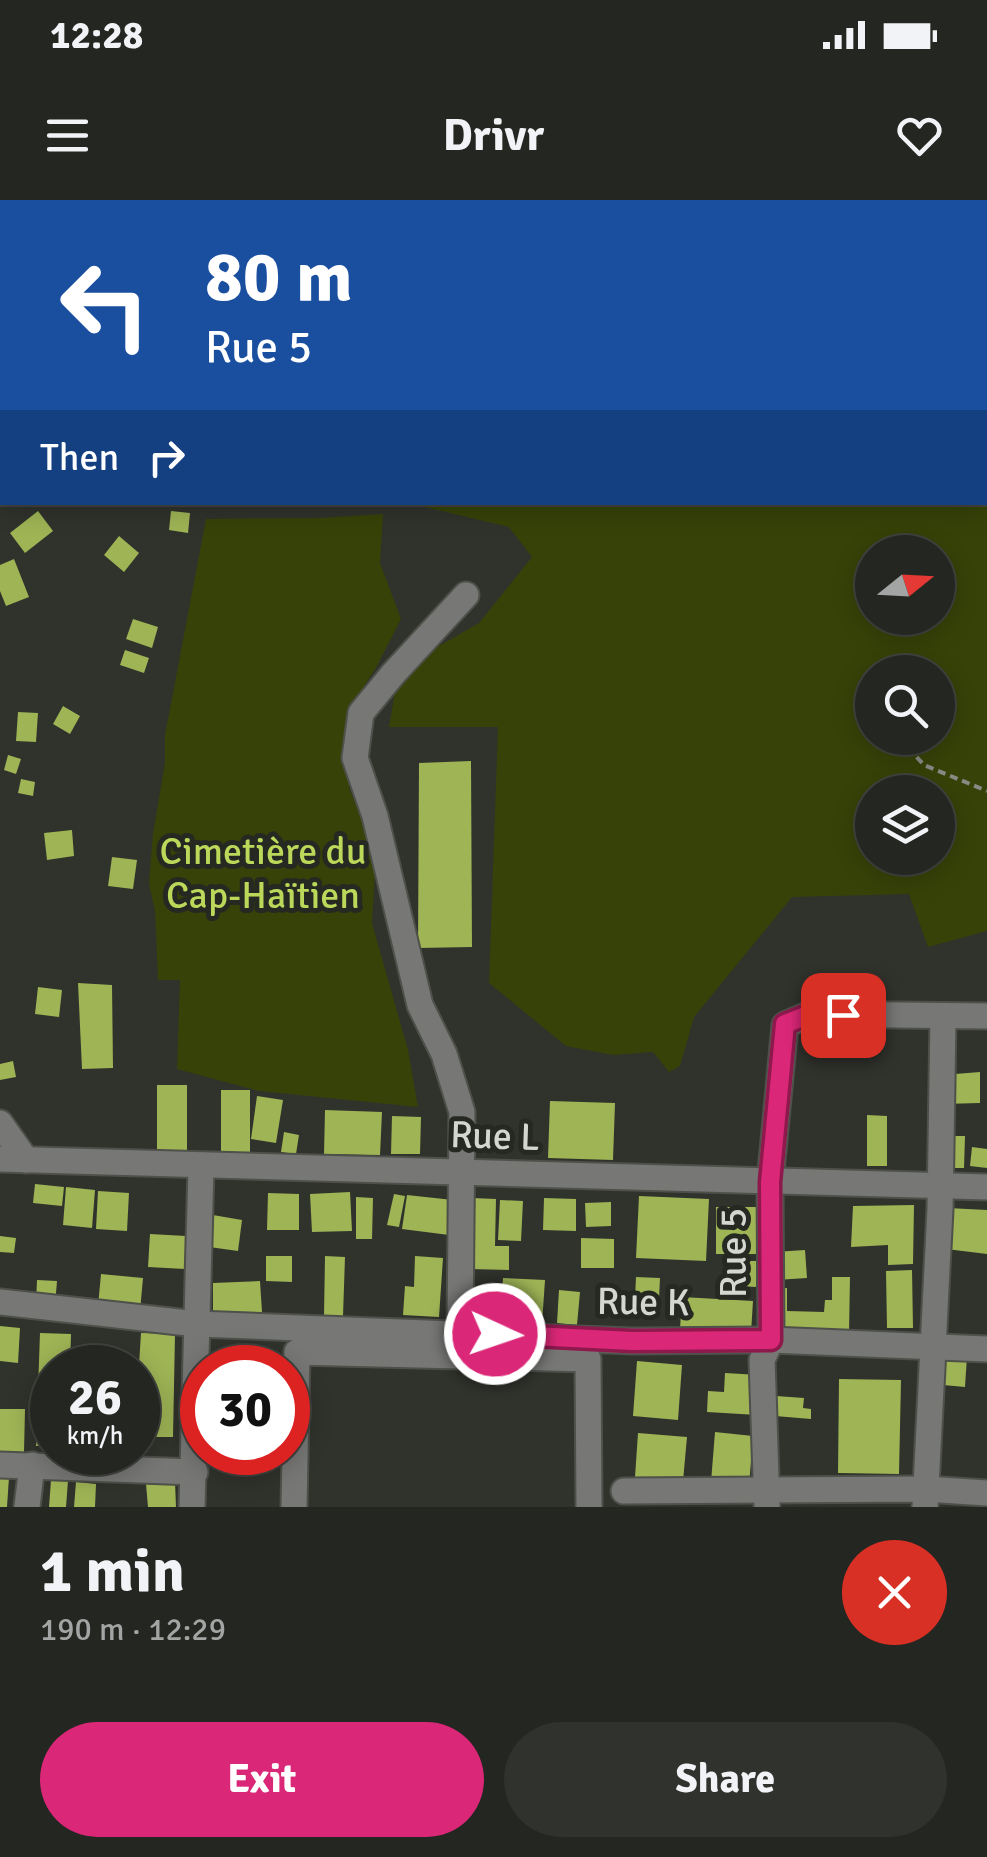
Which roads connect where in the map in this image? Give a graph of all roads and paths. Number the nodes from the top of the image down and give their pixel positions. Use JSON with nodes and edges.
{"nodes":[{"id":1,"x":466,"y":595,"type":"dead end"},
{"id":2,"x":915,"y":755,"type":"edge"},
{"id":3,"x":987,"y":791,"type":"edge"},
{"id":4,"x":943,"y":1016,"type":"junction"},
{"id":5,"x":987,"y":1016,"type":"edge"},
{"id":6,"x":0,"y":1123,"type":"edge"},
{"id":7,"x":13,"y":1159,"type":"edge"},
{"id":8,"x":200,"y":1166,"type":"junction"},
{"id":9,"x":460,"y":1173,"type":"junction"},
{"id":10,"x":770,"y":1182,"type":"junction"},
{"id":11,"x":940,"y":1186,"type":"junction"},
{"id":12,"x":987,"y":1187,"type":"edge"},
{"id":13,"x":0,"y":1302,"type":"edge"},
{"id":14,"x":197,"y":1324,"type":"junction"},
{"id":15,"x":460,"y":1333,"type":"junction"},
{"id":16,"x":771,"y":1340,"type":"junction"},
{"id":17,"x":197,"y":1345,"type":"edge"},
{"id":18,"x":932,"y":1346,"type":"junction"},
{"id":19,"x":987,"y":1350,"type":"edge"},
{"id":20,"x":0,"y":1465,"type":"edge"},
{"id":21,"x":30,"y":1466,"type":"edge"},
{"id":22,"x":31,"y":1475,"type":"edge"},
{"id":23,"x":194,"y":1475,"type":"edge"},
{"id":24,"x":624,"y":1491,"type":"dead end"},
{"id":25,"x":987,"y":1493,"type":"edge"},
{"id":26,"x":925,"y":1498,"type":"edge"},
{"id":27,"x":768,"y":1499,"type":"edge"},
{"id":28,"x":28,"y":1507,"type":"edge"},
{"id":29,"x":192,"y":1507,"type":"edge"},
{"id":30,"x":294,"y":1507,"type":"edge"},
{"id":31,"x":589,"y":1507,"type":"edge"}],
"edges":[{"from":1,"to":9,"type":"street"},
{"from":2,"to":3,"type":"path"},
{"from":4,"to":5,"type":"street"},
{"from":4,"to":10,"type":"street","name":"Rue 5"},
{"from":4,"to":11,"type":"street"},
{"from":6,"to":7,"type":"street"},
{"from":7,"to":8,"type":"street","name":"Rue L"},
{"from":8,"to":9,"type":"street","name":"Rue L"},
{"from":8,"to":14,"type":"street"},
{"from":9,"to":10,"type":"street","name":"Rue L"},
{"from":9,"to":15,"type":"street"},
{"from":10,"to":11,"type":"street","name":"Rue L"},
{"from":10,"to":16,"type":"street","name":"Rue 5"},
{"from":11,"to":12,"type":"street","name":"Rue L"},
{"from":11,"to":18,"type":"street"},
{"from":13,"to":14,"type":"street","name":"Rue K"},
{"from":14,"to":15,"type":"street","name":"Rue K"},
{"from":14,"to":17,"type":"street"},
{"from":15,"to":16,"type":"street","name":"Rue K"},
{"from":16,"to":18,"type":"street","name":"Rue K"},
{"from":16,"to":27,"type":"street","name":"Rue 5"},
{"from":18,"to":19,"type":"street","name":"Rue K"},
{"from":18,"to":26,"type":"street"},
{"from":20,"to":21,"type":"street"},
{"from":22,"to":28,"type":"street"},
{"from":23,"to":29,"type":"street"},
{"from":24,"to":27,"type":"street"},
{"from":25,"to":26,"type":"street"},
{"from":26,"to":27,"type":"street"},
{"from":30,"to":31,"type":"street"}]}
